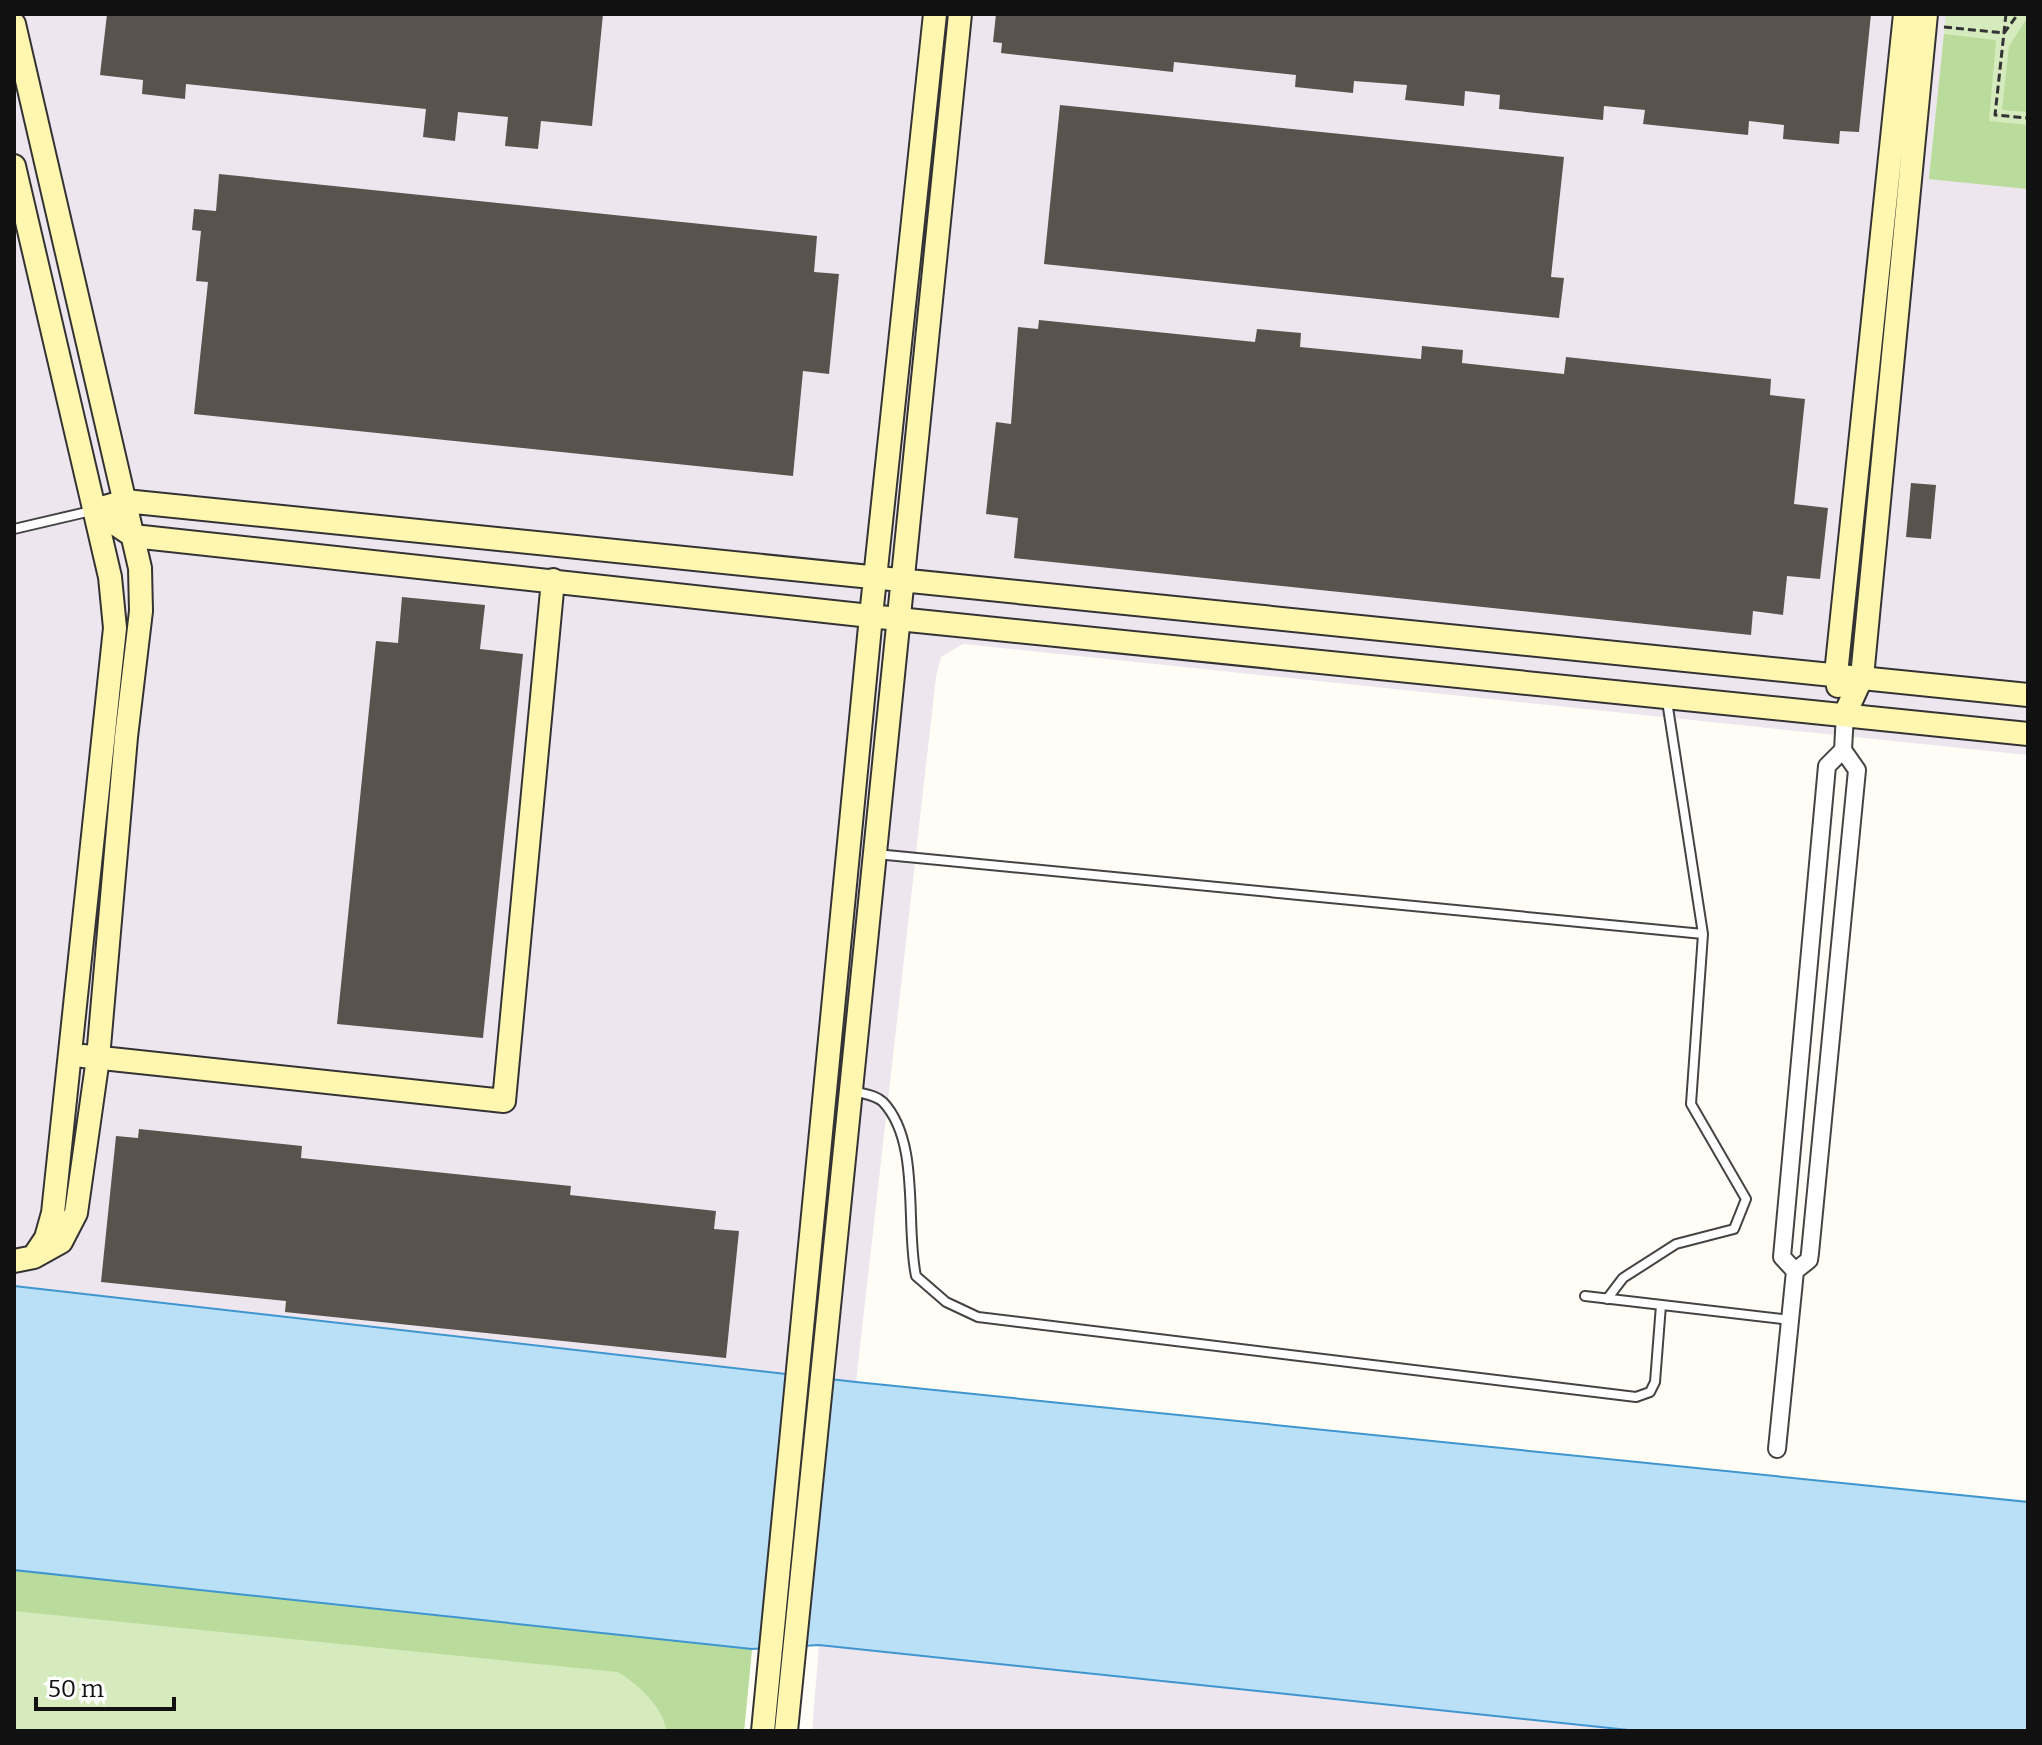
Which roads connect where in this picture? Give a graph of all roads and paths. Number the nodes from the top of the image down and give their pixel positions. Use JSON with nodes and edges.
{"nodes":[{"id":1,"x":935,"y":14,"type":"edge"},
{"id":2,"x":960,"y":14,"type":"edge"},
{"id":3,"x":1905,"y":14,"type":"edge"},
{"id":4,"x":2006,"y":14,"type":"edge"},
{"id":5,"x":2018,"y":14,"type":"edge"},
{"id":6,"x":1926,"y":20,"type":"edge"},
{"id":7,"x":14,"y":26,"type":"edge"},
{"id":8,"x":2004,"y":33,"type":"junction"},
{"id":9,"x":2028,"y":118,"type":"edge"},
{"id":10,"x":14,"y":166,"type":"edge"},
{"id":11,"x":125,"y":501,"type":"junction"},
{"id":12,"x":95,"y":510,"type":"junction"},
{"id":13,"x":14,"y":529,"type":"edge"},
{"id":14,"x":133,"y":536,"type":"junction"},
{"id":15,"x":876,"y":575,"type":"junction"},
{"id":16,"x":902,"y":578,"type":"junction"},
{"id":17,"x":553,"y":580,"type":"junction"},
{"id":18,"x":871,"y":616,"type":"junction"},
{"id":19,"x":898,"y":619,"type":"junction"},
{"id":20,"x":1836,"y":674,"type":"junction"},
{"id":21,"x":1862,"y":677,"type":"junction"},
{"id":22,"x":2028,"y":695,"type":"edge"},
{"id":23,"x":1666,"y":696,"type":"junction"},
{"id":24,"x":1845,"y":714,"type":"junction"},
{"id":25,"x":2028,"y":734,"type":"edge"},
{"id":26,"x":1843,"y":750,"type":"junction"},
{"id":27,"x":874,"y":854,"type":"junction"},
{"id":28,"x":1703,"y":934,"type":"junction"},
{"id":29,"x":70,"y":1055,"type":"junction"},
{"id":30,"x":98,"y":1058,"type":"junction"},
{"id":31,"x":850,"y":1090,"type":"junction"},
{"id":32,"x":24,"y":1259,"type":"edge"},
{"id":33,"x":1795,"y":1271,"type":"junction"},
{"id":34,"x":1585,"y":1296,"type":"dead end"},
{"id":35,"x":1607,"y":1299,"type":"junction"},
{"id":36,"x":1661,"y":1305,"type":"junction"},
{"id":37,"x":1790,"y":1320,"type":"junction"},
{"id":38,"x":811,"y":1362,"type":"junction"},
{"id":39,"x":1777,"y":1449,"type":"dead end"},
{"id":40,"x":763,"y":1731,"type":"edge"},
{"id":41,"x":786,"y":1731,"type":"edge"}],
"edges":[{"from":1,"to":15,"type":"street"},
{"from":2,"to":16,"type":"street"},
{"from":3,"to":20,"type":"street"},
{"from":4,"to":8,"type":"path"},
{"from":5,"to":8,"type":"path"},
{"from":6,"to":8,"type":"path"},
{"from":6,"to":21,"type":"street"},
{"from":7,"to":11,"type":"street"},
{"from":8,"to":9,"type":"path"},
{"from":10,"to":12,"type":"street"},
{"from":11,"to":12,"type":"street"},
{"from":11,"to":14,"type":"street"},
{"from":11,"to":15,"type":"street"},
{"from":12,"to":13,"type":"lane"},
{"from":12,"to":14,"type":"street"},
{"from":12,"to":29,"type":"street"},
{"from":14,"to":17,"type":"street"},
{"from":14,"to":30,"type":"street"},
{"from":15,"to":16,"type":"street"},
{"from":15,"to":18,"type":"street"},
{"from":16,"to":19,"type":"street"},
{"from":16,"to":20,"type":"street"},
{"from":17,"to":18,"type":"street"},
{"from":17,"to":30,"type":"street"},
{"from":18,"to":19,"type":"street"},
{"from":18,"to":38,"type":"street"},
{"from":19,"to":23,"type":"street"},
{"from":19,"to":27,"type":"street"},
{"from":20,"to":21,"type":"street"},
{"from":20,"to":24,"type":"street"},
{"from":21,"to":22,"type":"street"},
{"from":21,"to":24,"type":"street"},
{"from":23,"to":24,"type":"street"},
{"from":23,"to":28,"type":"lane"},
{"from":24,"to":25,"type":"street"},
{"from":24,"to":26,"type":"street"},
{"from":26,"to":33,"type":"street"},
{"from":26,"to":33,"type":"street"},
{"from":27,"to":28,"type":"lane"},
{"from":27,"to":31,"type":"street"},
{"from":28,"to":35,"type":"lane"},
{"from":29,"to":30,"type":"street"},
{"from":29,"to":32,"type":"street"},
{"from":30,"to":32,"type":"street"},
{"from":31,"to":36,"type":"lane"},
{"from":31,"to":38,"type":"street"},
{"from":33,"to":37,"type":"street"},
{"from":34,"to":35,"type":"lane"},
{"from":35,"to":36,"type":"lane"},
{"from":36,"to":37,"type":"lane"},
{"from":37,"to":39,"type":"street"},
{"from":38,"to":40,"type":"street"},
{"from":38,"to":41,"type":"street"}]}
